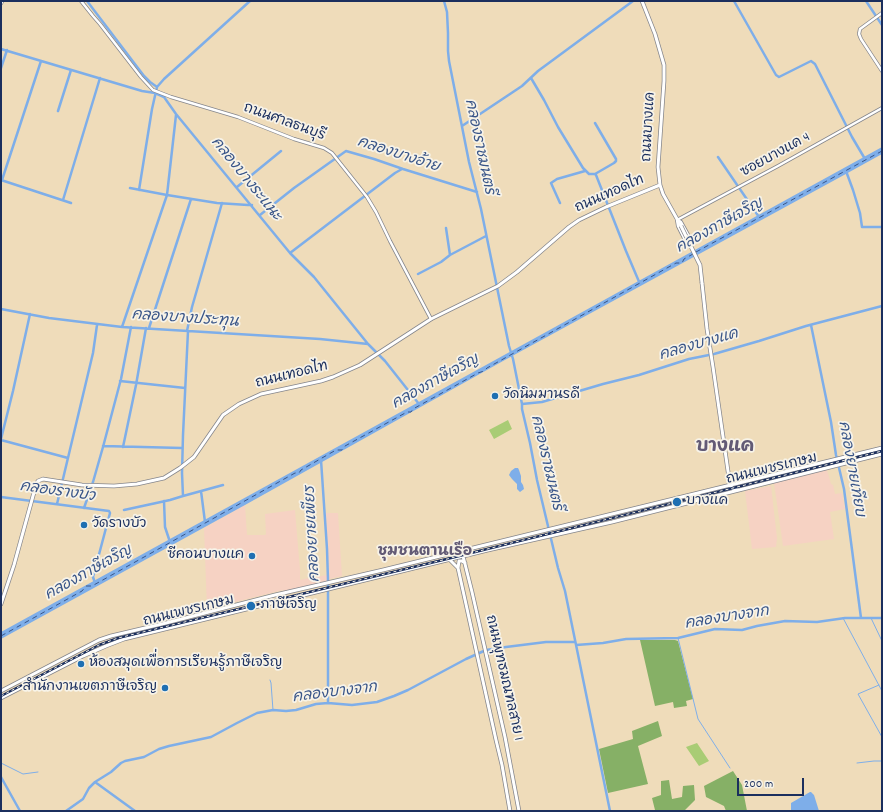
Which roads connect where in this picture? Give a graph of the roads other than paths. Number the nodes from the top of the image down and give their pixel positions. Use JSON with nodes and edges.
{"nodes":[{"id":1,"x":81,"y":1,"type":"edge"},
{"id":2,"x":642,"y":1,"type":"edge"},
{"id":3,"x":881,"y":14,"type":"edge"},
{"id":4,"x":882,"y":71,"type":"edge"},
{"id":5,"x":882,"y":108,"type":"edge"},
{"id":6,"x":660,"y":185,"type":"junction"},
{"id":7,"x":677,"y":220,"type":"junction"},
{"id":8,"x":431,"y":319,"type":"junction"},
{"id":9,"x":882,"y":448,"type":"edge"},
{"id":10,"x":882,"y":454,"type":"edge"},
{"id":11,"x":730,"y":485,"type":"junction"},
{"id":12,"x":739,"y":490,"type":"junction"},
{"id":13,"x":461,"y":551,"type":"junction"},
{"id":14,"x":463,"y":556,"type":"junction"},
{"id":15,"x":450,"y":560,"type":"junction"},
{"id":16,"x":465,"y":563,"type":"junction"},
{"id":17,"x":458,"y":568,"type":"junction"},
{"id":18,"x":385,"y":569,"type":"junction"},
{"id":19,"x":390,"y":574,"type":"junction"},
{"id":20,"x":385,"y":576,"type":"junction"},
{"id":21,"x":1,"y":604,"type":"edge"},
{"id":22,"x":1,"y":691,"type":"edge"},
{"id":23,"x":2,"y":697,"type":"edge"},
{"id":24,"x":510,"y":810,"type":"edge"},
{"id":25,"x":518,"y":810,"type":"edge"}],
"edges":[{"from":1,"to":8,"type":"street","name":"ถนนศาลธนบุรี"},
{"from":2,"to":6,"type":"main road","name":"ถนนบางแค"},
{"from":3,"to":4,"type":"street"},
{"from":5,"to":7,"type":"street","name":"ซอยบางแค 4"},
{"from":6,"to":7,"type":"main road","name":"ถนนบางแค"},
{"from":6,"to":8,"type":"main road","name":"ถนนเทอดไท"},
{"from":7,"to":7,"type":"street"},
{"from":7,"to":11,"type":"main road","name":"ถนนบางแค","bridge":true},
{"from":8,"to":21,"type":"main road","name":"ถนนเทอดไท"},
{"from":9,"to":11,"type":"main road","name":"ถนนเพชรเกษม"},
{"from":10,"to":12,"type":"main road","name":"ถนนเพชรเกษม"},
{"from":11,"to":12,"type":"main road"},
{"from":11,"to":13,"type":"main road","name":"ถนนเพชรเกษม"},
{"from":12,"to":14,"type":"main road","name":"ถนนเพชรเกษม"},
{"from":13,"to":14,"type":"main road","name":"ถนนพุทธมณฑลสาย 1"},
{"from":13,"to":18,"type":"main road","name":"ถนนเพชรเกษม"},
{"from":14,"to":15,"type":"main road","name":"ถนนเพชรเกษม"},
{"from":14,"to":16,"type":"main road","name":"ถนนพุทธมณฑลสาย 1"},
{"from":15,"to":17,"type":"main road"},
{"from":15,"to":19,"type":"main road","name":"ถนนเพชรเกษม"},
{"from":16,"to":17,"type":"main road"},
{"from":16,"to":25,"type":"main road","name":"ถนนพุทธมณฑลสาย 1"},
{"from":17,"to":24,"type":"main road","name":"ถนนพุทธมณฑลสาย 1"},
{"from":18,"to":19,"type":"main road"},
{"from":18,"to":20,"type":"main road"},
{"from":18,"to":22,"type":"main road","name":"ถนนเพชรเกษม"},
{"from":19,"to":20,"type":"main road","name":"ถนนเพชรเกษม"},
{"from":20,"to":23,"type":"main road","name":"ถนนเพชรเกษม"}]}
